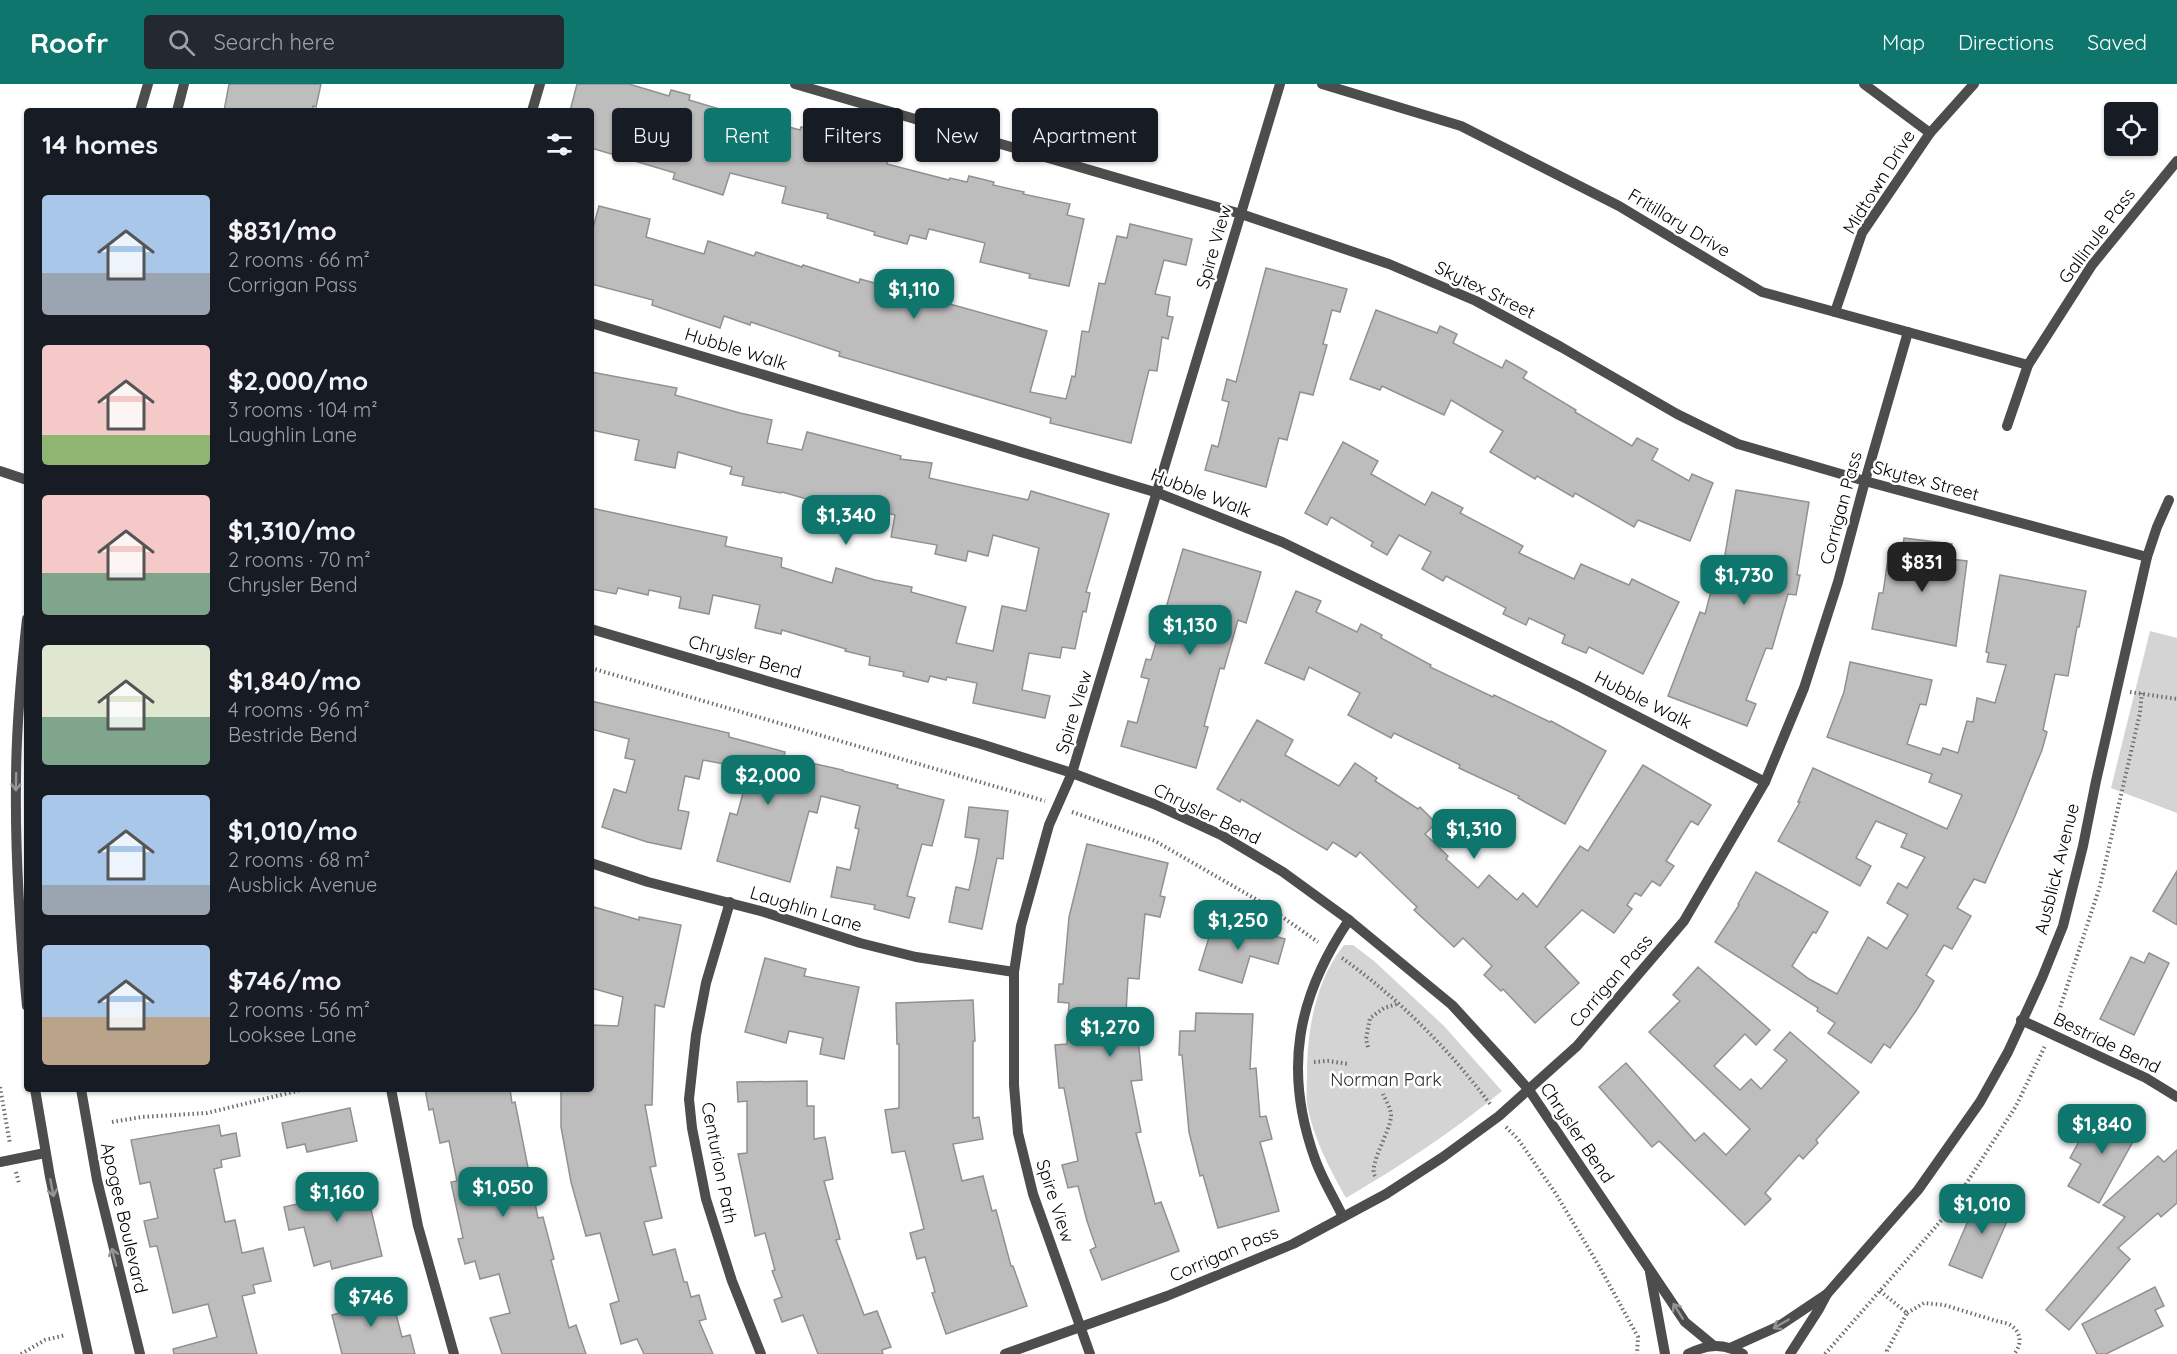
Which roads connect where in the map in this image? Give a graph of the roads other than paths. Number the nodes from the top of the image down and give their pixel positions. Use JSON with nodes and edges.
{"nodes":[{"id":1,"x":148,"y":84,"type":"edge"},
{"id":2,"x":184,"y":84,"type":"edge"},
{"id":3,"x":540,"y":84,"type":"edge"},
{"id":4,"x":795,"y":84,"type":"edge"},
{"id":5,"x":1281,"y":84,"type":"edge"},
{"id":6,"x":1322,"y":84,"type":"edge"},
{"id":7,"x":1863,"y":84,"type":"edge"},
{"id":8,"x":1974,"y":84,"type":"edge"},
{"id":9,"x":141,"y":108,"type":"edge"},
{"id":10,"x":178,"y":108,"type":"edge"},
{"id":11,"x":533,"y":108,"type":"edge"},
{"id":12,"x":1930,"y":133,"type":"junction"},
{"id":13,"x":2177,"y":161,"type":"edge"},
{"id":14,"x":1241,"y":214,"type":"junction"},
{"id":15,"x":1835,"y":312,"type":"junction"},
{"id":16,"x":594,"y":324,"type":"edge"},
{"id":17,"x":1908,"y":332,"type":"junction"},
{"id":18,"x":2028,"y":365,"type":"junction"},
{"id":19,"x":2007,"y":426,"type":"dead end"},
{"id":20,"x":0,"y":471,"type":"edge"},
{"id":21,"x":24,"y":479,"type":"edge"},
{"id":22,"x":1864,"y":481,"type":"junction"},
{"id":23,"x":1158,"y":493,"type":"junction"},
{"id":24,"x":2169,"y":500,"type":"dead end"},
{"id":25,"x":2147,"y":557,"type":"junction"},
{"id":26,"x":594,"y":630,"type":"edge"},
{"id":27,"x":24,"y":646,"type":"edge"},
{"id":28,"x":1072,"y":773,"type":"junction"},
{"id":29,"x":1765,"y":782,"type":"junction"},
{"id":30,"x":594,"y":864,"type":"edge"},
{"id":31,"x":730,"y":902,"type":"junction"},
{"id":32,"x":1349,"y":920,"type":"junction"},
{"id":33,"x":24,"y":972,"type":"edge"},
{"id":34,"x":1014,"y":972,"type":"junction"},
{"id":35,"x":2021,"y":1020,"type":"junction"},
{"id":36,"x":1529,"y":1090,"type":"junction"},
{"id":37,"x":35,"y":1092,"type":"edge"},
{"id":38,"x":82,"y":1092,"type":"edge"},
{"id":39,"x":392,"y":1092,"type":"edge"},
{"id":40,"x":2177,"y":1097,"type":"edge"},
{"id":41,"x":45,"y":1153,"type":"junction"},
{"id":42,"x":0,"y":1162,"type":"edge"},
{"id":43,"x":1343,"y":1216,"type":"junction"},
{"id":44,"x":1650,"y":1271,"type":"junction"},
{"id":45,"x":1827,"y":1294,"type":"junction"},
{"id":46,"x":1080,"y":1326,"type":"junction"},
{"id":47,"x":1713,"y":1345,"type":"junction"},
{"id":48,"x":1730,"y":1348,"type":"junction"},
{"id":49,"x":88,"y":1354,"type":"edge"},
{"id":50,"x":140,"y":1354,"type":"edge"},
{"id":51,"x":454,"y":1354,"type":"edge"},
{"id":52,"x":761,"y":1354,"type":"edge"},
{"id":53,"x":1005,"y":1354,"type":"edge"},
{"id":54,"x":1090,"y":1354,"type":"edge"},
{"id":55,"x":1665,"y":1354,"type":"edge"},
{"id":56,"x":1688,"y":1354,"type":"edge"},
{"id":57,"x":1743,"y":1354,"type":"edge"},
{"id":58,"x":1790,"y":1354,"type":"edge"}],
"edges":[{"from":1,"to":9,"type":"street"},
{"from":2,"to":10,"type":"street"},
{"from":3,"to":11,"type":"street"},
{"from":4,"to":14,"type":"street","name":"Skytex Street"},
{"from":5,"to":14,"type":"street","name":"Spire View"},
{"from":6,"to":15,"type":"street","name":"Fritillary Drive"},
{"from":7,"to":12,"type":"street"},
{"from":8,"to":12,"type":"street","name":"Midtown Drive"},
{"from":12,"to":15,"type":"street","name":"Midtown Drive"},
{"from":13,"to":18,"type":"street","name":"Gallinule Pass"},
{"from":14,"to":22,"type":"street","name":"Skytex Street"},
{"from":14,"to":23,"type":"street","name":"Spire View"},
{"from":15,"to":17,"type":"street","name":"Fritillary Drive"},
{"from":16,"to":23,"type":"street","name":"Hubble Walk"},
{"from":17,"to":18,"type":"street","name":"Fritillary Drive"},
{"from":17,"to":22,"type":"street","name":"Corrigan Pass"},
{"from":18,"to":19,"type":"street","name":"Gallinule Pass"},
{"from":20,"to":21,"type":"street"},
{"from":22,"to":25,"type":"street","name":"Skytex Street"},
{"from":22,"to":29,"type":"street","name":"Corrigan Pass"},
{"from":23,"to":28,"type":"street","name":"Spire View"},
{"from":23,"to":29,"type":"street","name":"Hubble Walk"},
{"from":24,"to":25,"type":"street","name":"Ausblick Avenue"},
{"from":25,"to":35,"type":"street","name":"Ausblick Avenue"},
{"from":26,"to":28,"type":"street","name":"Chrysler Bend"},
{"from":27,"to":33,"type":"street","one_way":true},
{"from":28,"to":32,"type":"street","name":"Chrysler Bend"},
{"from":28,"to":34,"type":"street","name":"Spire View"},
{"from":29,"to":36,"type":"street","name":"Corrigan Pass"},
{"from":30,"to":31,"type":"street","name":"Laughlin Lane"},
{"from":31,"to":34,"type":"street","name":"Laughlin Lane"},
{"from":31,"to":52,"type":"street","name":"Centurion Path"},
{"from":32,"to":36,"type":"street","name":"Chrysler Bend"},
{"from":32,"to":43,"type":"street"},
{"from":34,"to":46,"type":"street","name":"Spire View"},
{"from":35,"to":40,"type":"street","name":"Bestride Bend"},
{"from":35,"to":45,"type":"street","name":"Ausblick Avenue"},
{"from":36,"to":43,"type":"street","name":"Corrigan Pass"},
{"from":36,"to":44,"type":"street","name":"Chrysler Bend"},
{"from":37,"to":41,"type":"street"},
{"from":50,"to":38,"type":"street","name":"Apogee Boulevard","one_way":true},
{"from":39,"to":51,"type":"street"},
{"from":41,"to":42,"type":"street"},
{"from":41,"to":49,"type":"street","one_way":true},
{"from":43,"to":46,"type":"street","name":"Corrigan Pass"},
{"from":47,"to":44,"type":"street","name":"Chrysler Bend","one_way":true},
{"from":44,"to":55,"type":"street","name":"Chrysler Bend"},
{"from":45,"to":48,"type":"street","name":"Ausblick Avenue","one_way":true},
{"from":45,"to":58,"type":"street","name":"Ausblick Avenue"},
{"from":46,"to":53,"type":"street","name":"Corrigan Pass"},
{"from":46,"to":54,"type":"street","name":"Spire View"},
{"from":47,"to":48,"type":"street"},
{"from":47,"to":56,"type":"street"},
{"from":48,"to":57,"type":"street"}]}
